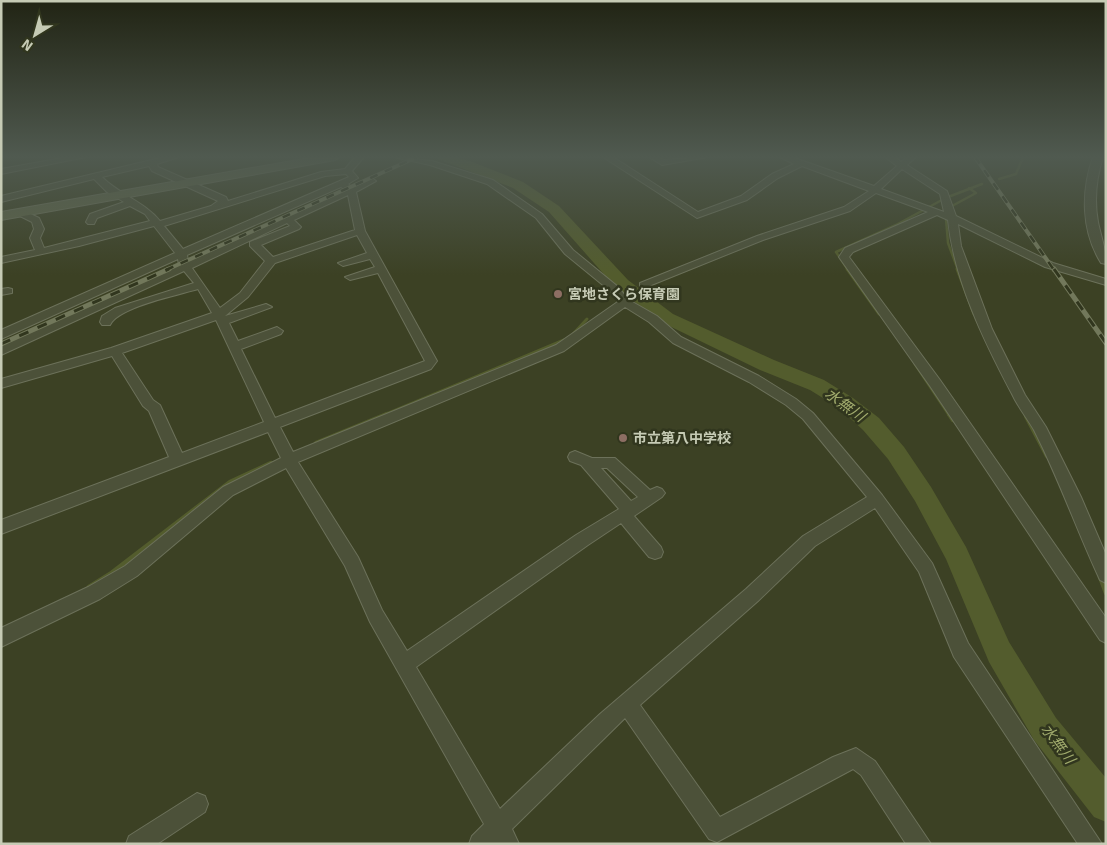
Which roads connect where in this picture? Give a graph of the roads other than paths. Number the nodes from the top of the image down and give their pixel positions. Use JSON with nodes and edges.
{"nodes":[{"id":1,"x":121,"y":196,"type":"edge"},
{"id":2,"x":136,"y":196,"type":"edge"},
{"id":3,"x":217,"y":196,"type":"edge"},
{"id":4,"x":255,"y":196,"type":"edge"},
{"id":5,"x":296,"y":196,"type":"edge"},
{"id":6,"x":314,"y":196,"type":"edge"},
{"id":7,"x":328,"y":196,"type":"edge"},
{"id":8,"x":349,"y":196,"type":"edge"},
{"id":9,"x":511,"y":196,"type":"edge"},
{"id":10,"x":668,"y":196,"type":"edge"},
{"id":11,"x":746,"y":196,"type":"edge"},
{"id":12,"x":867,"y":196,"type":"edge"},
{"id":13,"x":893,"y":196,"type":"edge"},
{"id":14,"x":945,"y":196,"type":"edge"},
{"id":15,"x":1090,"y":196,"type":"edge"},
{"id":16,"x":126,"y":199,"type":"junction"},
{"id":17,"x":298,"y":201,"type":"junction"},
{"id":18,"x":282,"y":208,"type":"junction"},
{"id":19,"x":213,"y":209,"type":"junction"},
{"id":20,"x":937,"y":212,"type":"junction"},
{"id":21,"x":21,"y":213,"type":"junction"},
{"id":22,"x":1,"y":216,"type":"edge"},
{"id":23,"x":292,"y":216,"type":"junction"},
{"id":24,"x":953,"y":218,"type":"junction"},
{"id":25,"x":91,"y":222,"type":"dead end"},
{"id":26,"x":158,"y":224,"type":"junction"},
{"id":27,"x":360,"y":231,"type":"junction"},
{"id":28,"x":41,"y":252,"type":"junction"},
{"id":29,"x":372,"y":255,"type":"junction"},
{"id":30,"x":182,"y":259,"type":"junction"},
{"id":31,"x":1,"y":260,"type":"edge"},
{"id":32,"x":1106,"y":260,"type":"edge"},
{"id":33,"x":271,"y":261,"type":"junction"},
{"id":34,"x":342,"y":262,"type":"dead end"},
{"id":35,"x":381,"y":269,"type":"junction"},
{"id":36,"x":350,"y":277,"type":"dead end"},
{"id":37,"x":1106,"y":282,"type":"edge"},
{"id":38,"x":200,"y":285,"type":"junction"},
{"id":39,"x":644,"y":285,"type":"dead end"},
{"id":40,"x":625,"y":302,"type":"junction"},
{"id":41,"x":266,"y":307,"type":"dead end"},
{"id":42,"x":46,"y":314,"type":"junction"},
{"id":43,"x":220,"y":318,"type":"junction"},
{"id":44,"x":106,"y":322,"type":"dead end"},
{"id":45,"x":1,"y":324,"type":"edge"},
{"id":46,"x":277,"y":332,"type":"dead end"},
{"id":47,"x":1,"y":335,"type":"edge"},
{"id":48,"x":234,"y":347,"type":"junction"},
{"id":49,"x":1,"y":351,"type":"edge"},
{"id":50,"x":115,"y":351,"type":"junction"},
{"id":51,"x":1,"y":384,"type":"edge"},
{"id":52,"x":272,"y":424,"type":"junction"},
{"id":53,"x":289,"y":460,"type":"junction"},
{"id":54,"x":178,"y":461,"type":"junction"},
{"id":55,"x":877,"y":499,"type":"junction"},
{"id":56,"x":626,"y":512,"type":"junction"},
{"id":57,"x":1,"y":527,"type":"edge"},
{"id":58,"x":655,"y":552,"type":"dead end"},
{"id":59,"x":1106,"y":575,"type":"edge"},
{"id":60,"x":1106,"y":634,"type":"edge"},
{"id":61,"x":1,"y":638,"type":"edge"},
{"id":62,"x":405,"y":664,"type":"junction"},
{"id":63,"x":627,"y":704,"type":"junction"},
{"id":64,"x":197,"y":804,"type":"dead end"},
{"id":65,"x":502,"y":835,"type":"edge"},
{"id":66,"x":137,"y":844,"type":"edge"},
{"id":67,"x":480,"y":844,"type":"edge"},
{"id":68,"x":920,"y":844,"type":"edge"},
{"id":69,"x":1091,"y":844,"type":"edge"}],
"edges":[{"from":1,"to":16,"type":"street"},
{"from":2,"to":16,"type":"main road"},
{"from":3,"to":19,"type":"street"},
{"from":4,"to":19,"type":"street"},
{"from":5,"to":17,"type":"street"},
{"from":6,"to":17,"type":"street"},
{"from":7,"to":23,"type":"street"},
{"from":8,"to":27,"type":"street"},
{"from":9,"to":40,"type":"street"},
{"from":10,"to":11,"type":"street"},
{"from":12,"to":39,"type":"street"},
{"from":13,"to":20,"type":"street"},
{"from":14,"to":24,"type":"street"},
{"from":15,"to":32,"type":"street"},
{"from":16,"to":21,"type":"main road"},
{"from":16,"to":25,"type":"street"},
{"from":16,"to":26,"type":"street"},
{"from":17,"to":18,"type":"street"},
{"from":18,"to":23,"type":"street"},
{"from":18,"to":30,"type":"street"},
{"from":19,"to":26,"type":"street"},
{"from":20,"to":24,"type":"street"},
{"from":20,"to":60,"type":"street"},
{"from":21,"to":22,"type":"main road"},
{"from":21,"to":28,"type":"street"},
{"from":23,"to":30,"type":"street"},
{"from":23,"to":33,"type":"street"},
{"from":24,"to":37,"type":"street"},
{"from":24,"to":59,"type":"street"},
{"from":26,"to":28,"type":"street"},
{"from":26,"to":30,"type":"street"},
{"from":27,"to":29,"type":"street"},
{"from":27,"to":33,"type":"street"},
{"from":28,"to":31,"type":"street"},
{"from":29,"to":34,"type":"street"},
{"from":29,"to":35,"type":"street"},
{"from":30,"to":38,"type":"street"},
{"from":30,"to":42,"type":"street"},
{"from":30,"to":49,"type":"street"},
{"from":33,"to":43,"type":"street"},
{"from":35,"to":36,"type":"street"},
{"from":35,"to":52,"type":"street"},
{"from":38,"to":43,"type":"street"},
{"from":38,"to":44,"type":"street"},
{"from":40,"to":53,"type":"street"},
{"from":40,"to":55,"type":"street"},
{"from":41,"to":43,"type":"street"},
{"from":42,"to":45,"type":"street"},
{"from":42,"to":47,"type":"street"},
{"from":43,"to":48,"type":"street"},
{"from":43,"to":50,"type":"street"},
{"from":46,"to":48,"type":"street"},
{"from":48,"to":52,"type":"street"},
{"from":50,"to":51,"type":"street"},
{"from":50,"to":54,"type":"street"},
{"from":52,"to":53,"type":"street"},
{"from":52,"to":54,"type":"street"},
{"from":53,"to":61,"type":"street"},
{"from":53,"to":62,"type":"street"},
{"from":54,"to":57,"type":"street"},
{"from":55,"to":63,"type":"street"},
{"from":55,"to":69,"type":"street"},
{"from":56,"to":56,"type":"street"},
{"from":56,"to":58,"type":"street"},
{"from":56,"to":62,"type":"street"},
{"from":62,"to":65,"type":"street"},
{"from":63,"to":65,"type":"street"},
{"from":63,"to":68,"type":"street"},
{"from":64,"to":66,"type":"street"},
{"from":65,"to":67,"type":"street"}]}
